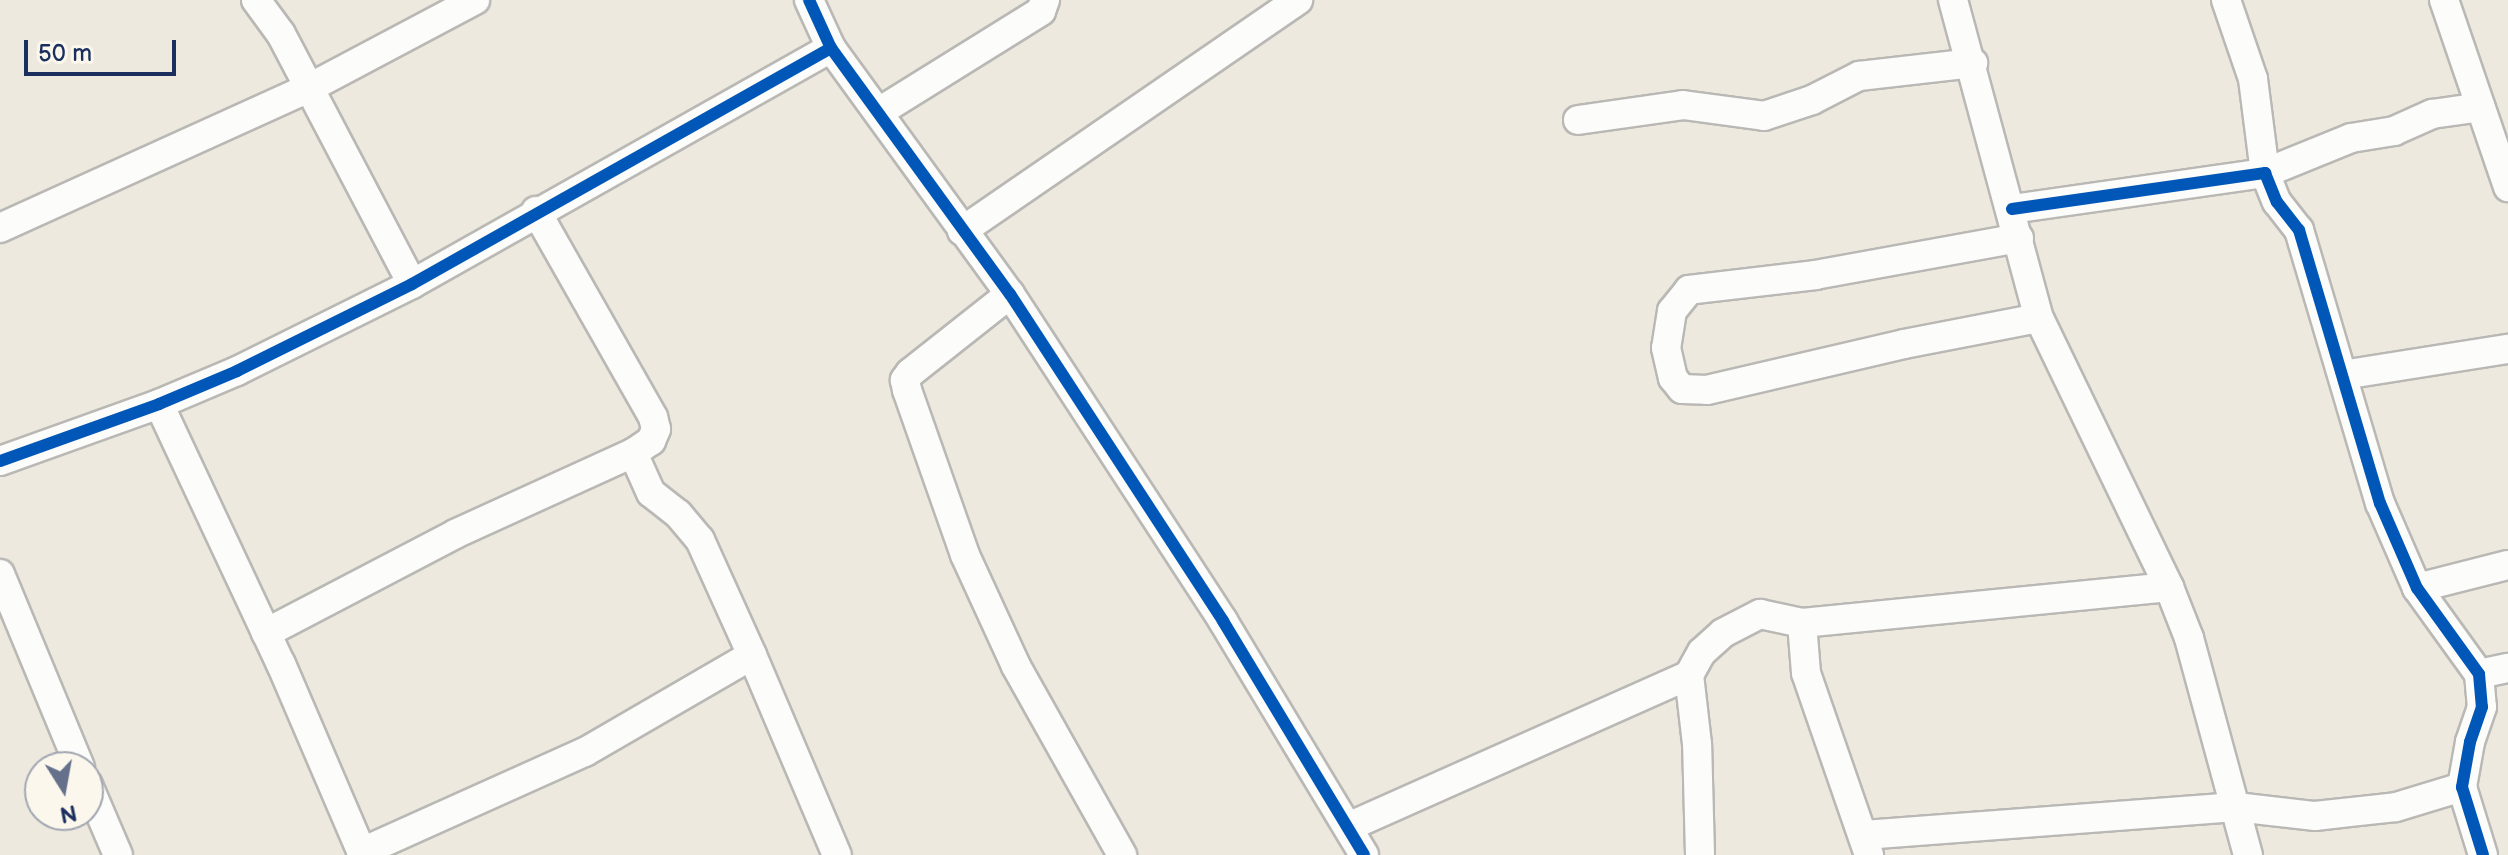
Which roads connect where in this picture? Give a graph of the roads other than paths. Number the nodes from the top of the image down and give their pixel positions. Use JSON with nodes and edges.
{"nodes":[{"id":1,"x":256,"y":0,"type":"edge"},
{"id":2,"x":475,"y":0,"type":"edge"},
{"id":3,"x":809,"y":0,"type":"edge"},
{"id":4,"x":1045,"y":0,"type":"edge"},
{"id":5,"x":1298,"y":0,"type":"edge"},
{"id":6,"x":1953,"y":0,"type":"edge"},
{"id":7,"x":2226,"y":0,"type":"edge"},
{"id":8,"x":2444,"y":0,"type":"edge"},
{"id":9,"x":831,"y":48,"type":"junction"},
{"id":10,"x":1973,"y":63,"type":"junction"},
{"id":11,"x":309,"y":88,"type":"junction"},
{"id":12,"x":2481,"y":107,"type":"junction"},
{"id":13,"x":879,"y":112,"type":"junction"},
{"id":14,"x":1578,"y":120,"type":"dead end"},
{"id":15,"x":2265,"y":173,"type":"junction"},
{"id":16,"x":2508,"y":187,"type":"edge"},
{"id":17,"x":2012,"y":209,"type":"junction"},
{"id":18,"x":536,"y":211,"type":"junction"},
{"id":19,"x":0,"y":228,"type":"edge"},
{"id":20,"x":962,"y":231,"type":"junction"},
{"id":21,"x":2019,"y":238,"type":"junction"},
{"id":22,"x":412,"y":284,"type":"junction"},
{"id":23,"x":1010,"y":294,"type":"junction"},
{"id":24,"x":2039,"y":318,"type":"junction"},
{"id":25,"x":2508,"y":349,"type":"edge"},
{"id":26,"x":2343,"y":375,"type":"junction"},
{"id":27,"x":159,"y":404,"type":"junction"},
{"id":28,"x":633,"y":453,"type":"junction"},
{"id":29,"x":0,"y":461,"type":"edge"},
{"id":30,"x":2508,"y":565,"type":"edge"},
{"id":31,"x":2,"y":585,"type":"edge"},
{"id":32,"x":2169,"y":587,"type":"junction"},
{"id":33,"x":2417,"y":588,"type":"junction"},
{"id":34,"x":1802,"y":623,"type":"junction"},
{"id":35,"x":266,"y":633,"type":"junction"},
{"id":36,"x":752,"y":655,"type":"junction"},
{"id":37,"x":2508,"y":668,"type":"edge"},
{"id":38,"x":2479,"y":674,"type":"junction"},
{"id":39,"x":1689,"y":675,"type":"junction"},
{"id":40,"x":73,"y":751,"type":"edge"},
{"id":41,"x":2462,"y":787,"type":"junction"},
{"id":42,"x":2236,"y":807,"type":"junction"},
{"id":43,"x":104,"y":822,"type":"edge"},
{"id":44,"x":1348,"y":827,"type":"junction"},
{"id":45,"x":1866,"y":845,"type":"edge"},
{"id":46,"x":362,"y":854,"type":"edge"},
{"id":47,"x":118,"y":855,"type":"edge"},
{"id":48,"x":837,"y":855,"type":"edge"},
{"id":49,"x":1122,"y":855,"type":"edge"},
{"id":50,"x":1364,"y":855,"type":"edge"},
{"id":51,"x":1700,"y":855,"type":"edge"},
{"id":52,"x":2248,"y":855,"type":"edge"},
{"id":53,"x":2483,"y":855,"type":"edge"}],
"edges":[{"from":1,"to":11,"type":"street"},
{"from":2,"to":11,"type":"street"},
{"from":3,"to":9,"type":"street"},
{"from":4,"to":13,"type":"street"},
{"from":5,"to":20,"type":"street"},
{"from":6,"to":10,"type":"street"},
{"from":7,"to":15,"type":"street"},
{"from":8,"to":12,"type":"street"},
{"from":9,"to":13,"type":"street"},
{"from":9,"to":18,"type":"street"},
{"from":10,"to":14,"type":"street"},
{"from":10,"to":17,"type":"street"},
{"from":11,"to":19,"type":"street"},
{"from":11,"to":22,"type":"street"},
{"from":12,"to":15,"type":"street"},
{"from":12,"to":16,"type":"street"},
{"from":13,"to":20,"type":"street"},
{"from":15,"to":17,"type":"street"},
{"from":15,"to":26,"type":"street"},
{"from":17,"to":21,"type":"street"},
{"from":18,"to":22,"type":"street"},
{"from":18,"to":28,"type":"street"},
{"from":20,"to":23,"type":"street"},
{"from":21,"to":24,"type":"street"},
{"from":21,"to":24,"type":"street"},
{"from":22,"to":27,"type":"street"},
{"from":23,"to":44,"type":"street"},
{"from":23,"to":49,"type":"street"},
{"from":24,"to":32,"type":"street"},
{"from":25,"to":26,"type":"street"},
{"from":26,"to":33,"type":"street"},
{"from":27,"to":29,"type":"street"},
{"from":27,"to":35,"type":"street"},
{"from":28,"to":35,"type":"street"},
{"from":28,"to":36,"type":"street"},
{"from":30,"to":33,"type":"street"},
{"from":31,"to":40,"type":"street"},
{"from":32,"to":34,"type":"street"},
{"from":32,"to":42,"type":"street"},
{"from":33,"to":38,"type":"street"},
{"from":34,"to":39,"type":"street"},
{"from":34,"to":45,"type":"street"},
{"from":35,"to":46,"type":"street"},
{"from":36,"to":46,"type":"street"},
{"from":36,"to":48,"type":"street"},
{"from":37,"to":38,"type":"street"},
{"from":38,"to":41,"type":"street"},
{"from":39,"to":44,"type":"street"},
{"from":39,"to":51,"type":"street"},
{"from":41,"to":42,"type":"street"},
{"from":41,"to":53,"type":"street"},
{"from":42,"to":45,"type":"street"},
{"from":42,"to":52,"type":"street"},
{"from":43,"to":47,"type":"street"},
{"from":44,"to":50,"type":"street"}]}
